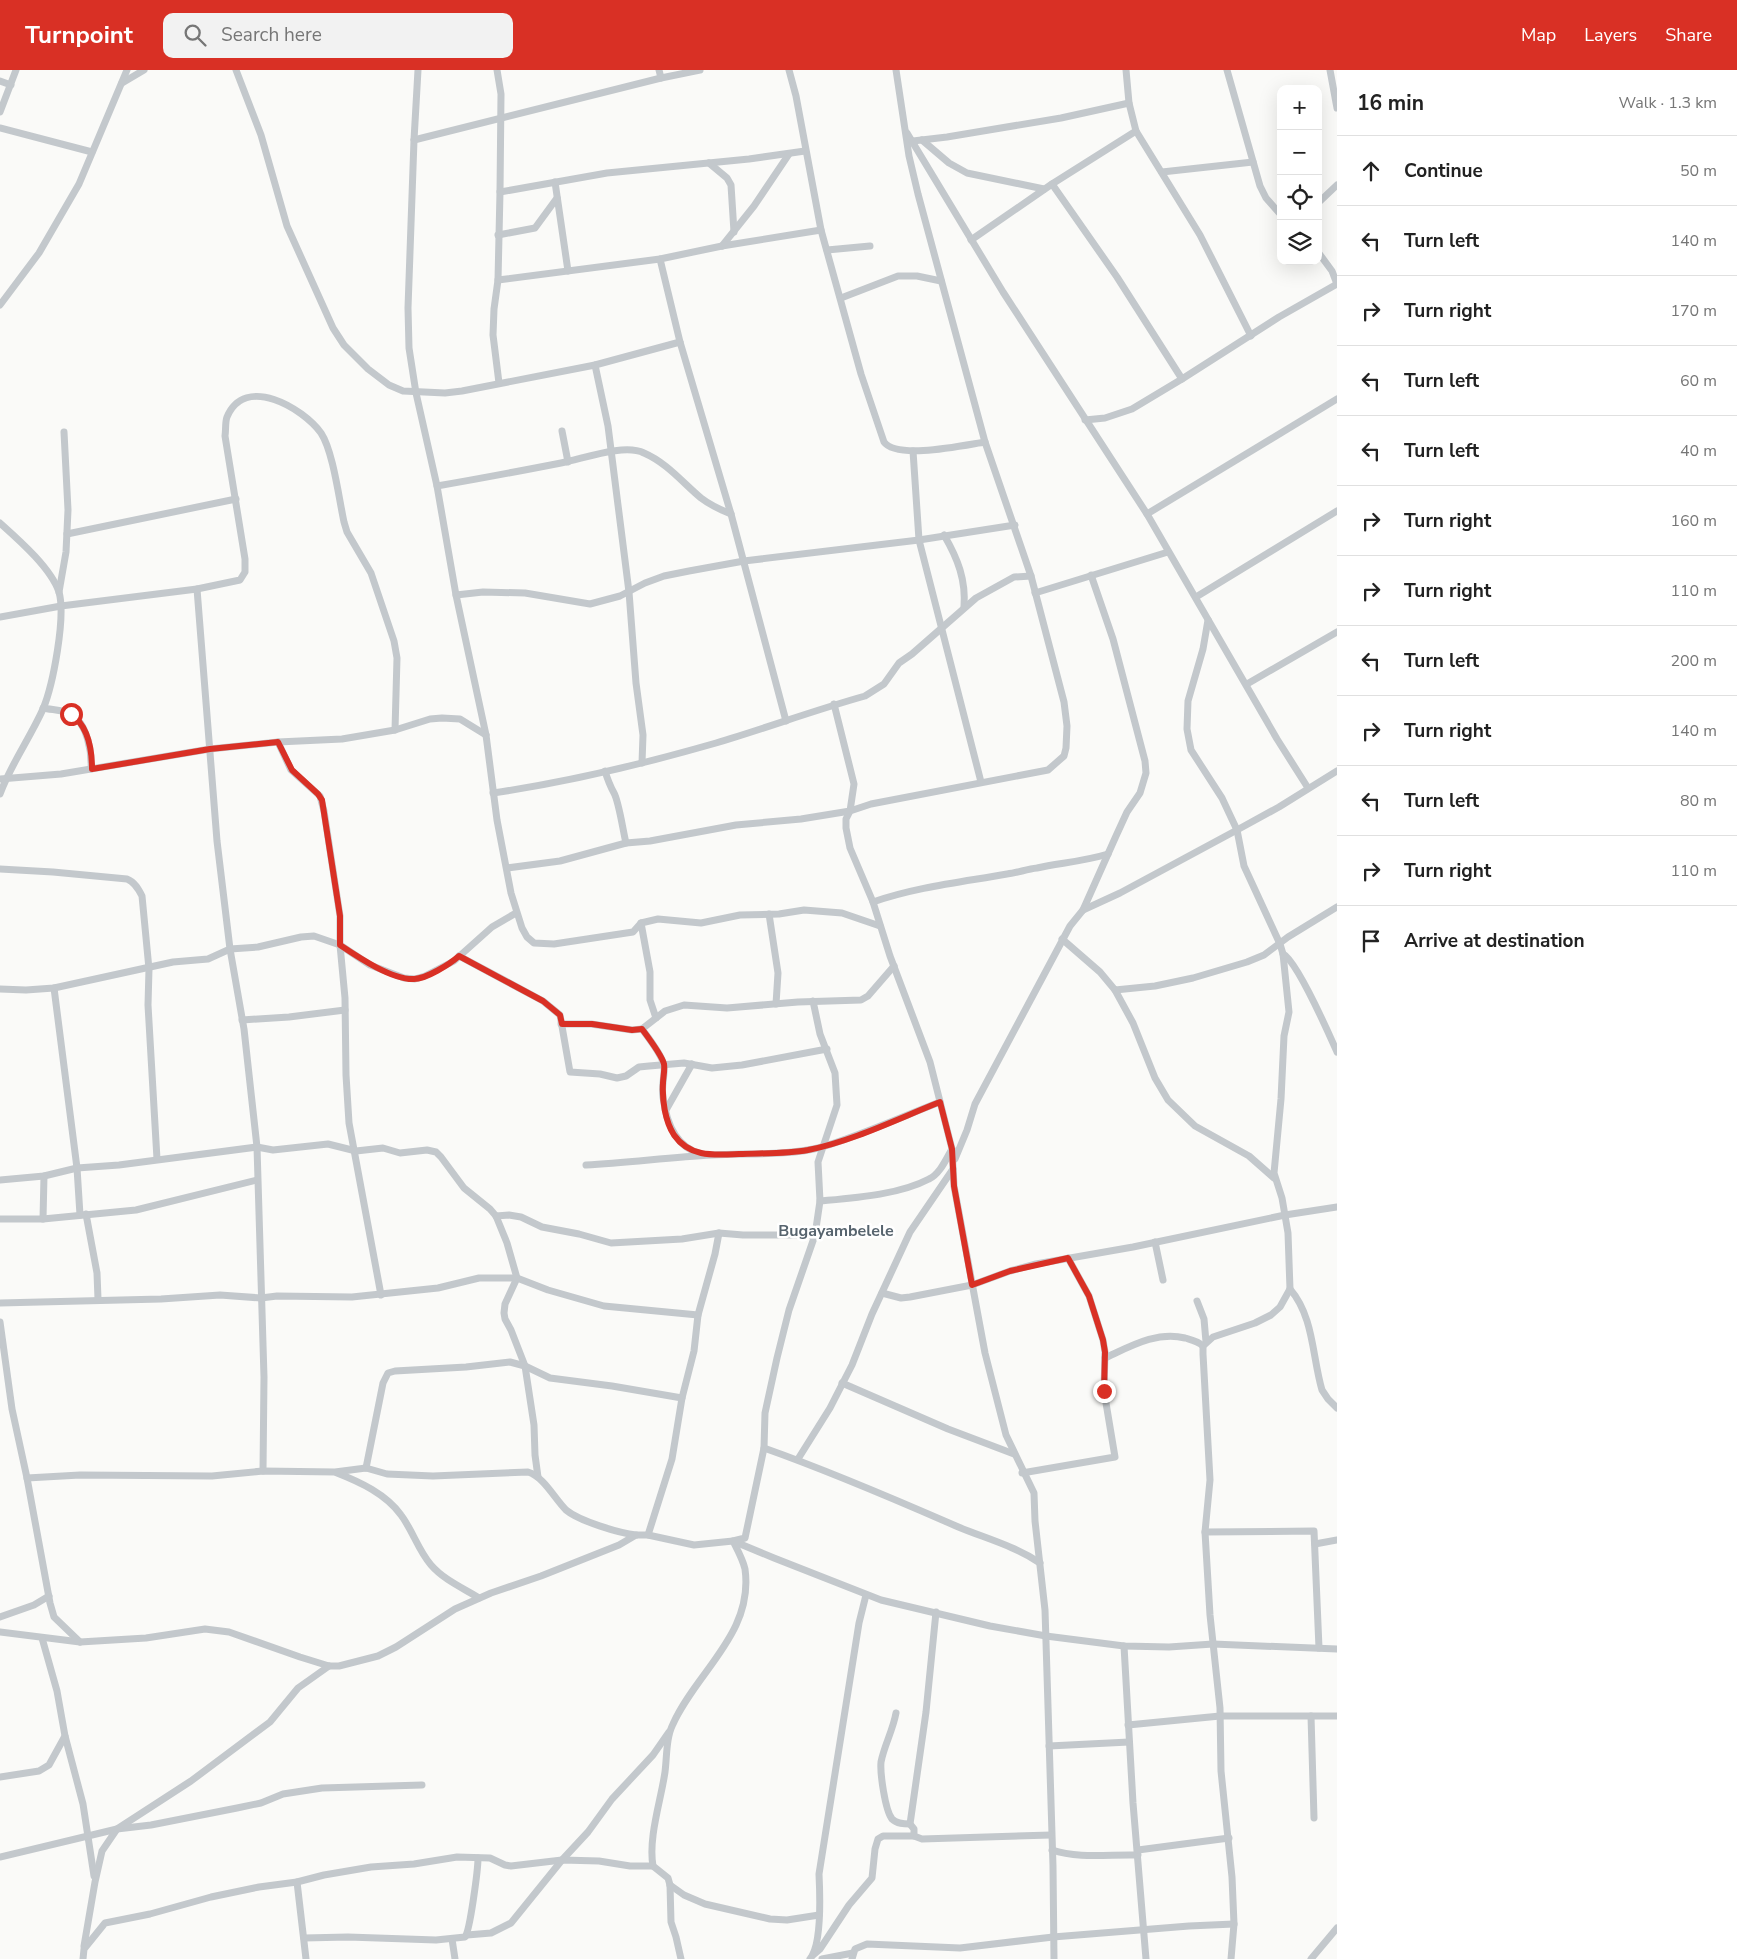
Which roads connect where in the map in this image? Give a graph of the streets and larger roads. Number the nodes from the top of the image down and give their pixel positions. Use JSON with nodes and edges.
{"nodes":[{"id":1,"x":16,"y":70,"type":"edge"},
{"id":2,"x":126,"y":70,"type":"edge"},
{"id":3,"x":144,"y":70,"type":"edge"},
{"id":4,"x":236,"y":70,"type":"edge"},
{"id":5,"x":418,"y":70,"type":"edge"},
{"id":6,"x":497,"y":70,"type":"edge"},
{"id":7,"x":700,"y":70,"type":"edge"},
{"id":8,"x":789,"y":70,"type":"edge"},
{"id":9,"x":896,"y":70,"type":"edge"},
{"id":10,"x":1126,"y":70,"type":"edge"},
{"id":11,"x":1227,"y":70,"type":"edge"},
{"id":12,"x":1330,"y":70,"type":"edge"},
{"id":13,"x":660,"y":74,"type":"edge"},
{"id":14,"x":0,"y":81,"type":"edge"},
{"id":15,"x":121,"y":83,"type":"junction"},
{"id":16,"x":11,"y":85,"type":"junction"},
{"id":17,"x":1129,"y":103,"type":"junction"},
{"id":18,"x":1337,"y":108,"type":"edge"},
{"id":19,"x":0,"y":112,"type":"edge"},
{"id":20,"x":501,"y":118,"type":"junction"},
{"id":21,"x":0,"y":128,"type":"edge"},
{"id":22,"x":906,"y":131,"type":"junction"},
{"id":23,"x":1136,"y":131,"type":"junction"},
{"id":24,"x":414,"y":140,"type":"junction"},
{"id":25,"x":922,"y":140,"type":"junction"},
{"id":26,"x":913,"y":141,"type":"junction"},
{"id":27,"x":805,"y":151,"type":"junction"},
{"id":28,"x":92,"y":152,"type":"junction"},
{"id":29,"x":789,"y":154,"type":"junction"},
{"id":30,"x":1253,"y":162,"type":"junction"},
{"id":31,"x":708,"y":163,"type":"junction"},
{"id":32,"x":1162,"y":172,"type":"junction"},
{"id":33,"x":555,"y":182,"type":"junction"},
{"id":34,"x":1052,"y":184,"type":"junction"},
{"id":35,"x":1337,"y":186,"type":"edge"},
{"id":36,"x":1044,"y":189,"type":"junction"},
{"id":37,"x":500,"y":192,"type":"junction"},
{"id":38,"x":557,"y":198,"type":"junction"},
{"id":39,"x":1322,"y":199,"type":"edge"},
{"id":40,"x":1277,"y":210,"type":"edge"},
{"id":41,"x":820,"y":230,"type":"junction"},
{"id":42,"x":734,"y":233,"type":"junction"},
{"id":43,"x":498,"y":235,"type":"junction"},
{"id":44,"x":971,"y":240,"type":"junction"},
{"id":45,"x":722,"y":246,"type":"junction"},
{"id":46,"x":870,"y":246,"type":"dead end"},
{"id":47,"x":827,"y":250,"type":"junction"},
{"id":48,"x":1322,"y":257,"type":"edge"},
{"id":49,"x":660,"y":259,"type":"junction"},
{"id":50,"x":568,"y":271,"type":"junction"},
{"id":51,"x":498,"y":280,"type":"junction"},
{"id":52,"x":941,"y":281,"type":"junction"},
{"id":53,"x":1337,"y":284,"type":"edge"},
{"id":54,"x":841,"y":298,"type":"junction"},
{"id":55,"x":0,"y":305,"type":"edge"},
{"id":56,"x":1251,"y":336,"type":"junction"},
{"id":57,"x":680,"y":342,"type":"junction"},
{"id":58,"x":595,"y":365,"type":"junction"},
{"id":59,"x":1182,"y":379,"type":"junction"},
{"id":60,"x":499,"y":383,"type":"junction"},
{"id":61,"x":416,"y":393,"type":"junction"},
{"id":62,"x":1337,"y":399,"type":"edge"},
{"id":63,"x":1085,"y":420,"type":"junction"},
{"id":64,"x":562,"y":431,"type":"dead end"},
{"id":65,"x":64,"y":432,"type":"dead end"},
{"id":66,"x":985,"y":442,"type":"junction"},
{"id":67,"x":914,"y":451,"type":"junction"},
{"id":68,"x":612,"y":452,"type":"junction"},
{"id":69,"x":568,"y":462,"type":"junction"},
{"id":70,"x":437,"y":486,"type":"junction"},
{"id":71,"x":236,"y":499,"type":"junction"},
{"id":72,"x":1337,"y":511,"type":"edge"},
{"id":73,"x":731,"y":514,"type":"junction"},
{"id":74,"x":1147,"y":514,"type":"junction"},
{"id":75,"x":0,"y":523,"type":"edge"},
{"id":76,"x":1015,"y":524,"type":"junction"},
{"id":77,"x":67,"y":534,"type":"junction"},
{"id":78,"x":944,"y":535,"type":"junction"},
{"id":79,"x":919,"y":540,"type":"junction"},
{"id":80,"x":1168,"y":552,"type":"junction"},
{"id":81,"x":744,"y":561,"type":"junction"},
{"id":82,"x":1091,"y":575,"type":"junction"},
{"id":83,"x":1031,"y":576,"type":"junction"},
{"id":84,"x":198,"y":589,"type":"junction"},
{"id":85,"x":59,"y":592,"type":"junction"},
{"id":86,"x":629,"y":592,"type":"junction"},
{"id":87,"x":1036,"y":593,"type":"junction"},
{"id":88,"x":456,"y":595,"type":"junction"},
{"id":89,"x":1196,"y":597,"type":"junction"},
{"id":90,"x":61,"y":606,"type":"junction"},
{"id":91,"x":964,"y":607,"type":"junction"},
{"id":92,"x":0,"y":617,"type":"edge"},
{"id":93,"x":1208,"y":620,"type":"junction"},
{"id":94,"x":942,"y":628,"type":"junction"},
{"id":95,"x":1337,"y":632,"type":"edge"},
{"id":96,"x":1247,"y":684,"type":"junction"},
{"id":97,"x":834,"y":704,"type":"junction"},
{"id":98,"x":44,"y":708,"type":"junction"},
{"id":99,"x":786,"y":721,"type":"junction"},
{"id":100,"x":395,"y":730,"type":"junction"},
{"id":101,"x":486,"y":735,"type":"junction"},
{"id":102,"x":278,"y":742,"type":"junction"},
{"id":103,"x":210,"y":749,"type":"junction"},
{"id":104,"x":642,"y":763,"type":"junction"},
{"id":105,"x":92,"y":769,"type":"junction"},
{"id":106,"x":605,"y":771,"type":"junction"},
{"id":107,"x":1337,"y":771,"type":"edge"},
{"id":108,"x":3,"y":779,"type":"edge"},
{"id":109,"x":981,"y":782,"type":"junction"},
{"id":110,"x":1308,"y":788,"type":"junction"},
{"id":111,"x":493,"y":793,"type":"junction"},
{"id":112,"x":0,"y":794,"type":"edge"},
{"id":113,"x":850,"y":811,"type":"junction"},
{"id":114,"x":1237,"y":830,"type":"junction"},
{"id":115,"x":626,"y":843,"type":"junction"},
{"id":116,"x":1108,"y":854,"type":"junction"},
{"id":117,"x":507,"y":868,"type":"junction"},
{"id":118,"x":0,"y":869,"type":"edge"},
{"id":119,"x":873,"y":902,"type":"junction"},
{"id":120,"x":1337,"y":907,"type":"edge"},
{"id":121,"x":1083,"y":910,"type":"junction"},
{"id":122,"x":516,"y":913,"type":"junction"},
{"id":123,"x":769,"y":914,"type":"junction"},
{"id":124,"x":641,"y":923,"type":"junction"},
{"id":125,"x":880,"y":926,"type":"junction"},
{"id":126,"x":1062,"y":939,"type":"junction"},
{"id":127,"x":1280,"y":944,"type":"junction"},
{"id":128,"x":340,"y":945,"type":"junction"},
{"id":129,"x":230,"y":949,"type":"junction"},
{"id":130,"x":1283,"y":954,"type":"junction"},
{"id":131,"x":459,"y":956,"type":"junction"},
{"id":132,"x":894,"y":966,"type":"junction"},
{"id":133,"x":149,"y":969,"type":"junction"},
{"id":134,"x":54,"y":988,"type":"junction"},
{"id":135,"x":0,"y":989,"type":"edge"},
{"id":136,"x":1114,"y":990,"type":"junction"},
{"id":137,"x":813,"y":1001,"type":"junction"},
{"id":138,"x":776,"y":1004,"type":"junction"},
{"id":139,"x":345,"y":1010,"type":"junction"},
{"id":140,"x":656,"y":1018,"type":"junction"},
{"id":141,"x":242,"y":1020,"type":"junction"},
{"id":142,"x":562,"y":1024,"type":"junction"},
{"id":143,"x":642,"y":1029,"type":"junction"},
{"id":144,"x":827,"y":1049,"type":"junction"},
{"id":145,"x":1337,"y":1052,"type":"edge"},
{"id":146,"x":664,"y":1064,"type":"junction"},
{"id":147,"x":692,"y":1064,"type":"junction"},
{"id":148,"x":940,"y":1102,"type":"junction"},
{"id":149,"x":666,"y":1110,"type":"junction"},
{"id":150,"x":822,"y":1146,"type":"junction"},
{"id":151,"x":257,"y":1147,"type":"junction"},
{"id":152,"x":952,"y":1149,"type":"junction"},
{"id":153,"x":356,"y":1151,"type":"junction"},
{"id":154,"x":708,"y":1155,"type":"junction"},
{"id":155,"x":157,"y":1159,"type":"junction"},
{"id":156,"x":586,"y":1165,"type":"dead end"},
{"id":157,"x":954,"y":1165,"type":"junction"},
{"id":158,"x":77,"y":1168,"type":"junction"},
{"id":159,"x":44,"y":1176,"type":"junction"},
{"id":160,"x":1274,"y":1178,"type":"junction"},
{"id":161,"x":0,"y":1180,"type":"edge"},
{"id":162,"x":257,"y":1180,"type":"junction"},
{"id":163,"x":820,"y":1201,"type":"junction"},
{"id":164,"x":1337,"y":1207,"type":"edge"},
{"id":165,"x":83,"y":1215,"type":"junction"},
{"id":166,"x":1285,"y":1215,"type":"junction"},
{"id":167,"x":496,"y":1216,"type":"junction"},
{"id":168,"x":0,"y":1219,"type":"edge"},
{"id":169,"x":43,"y":1219,"type":"junction"},
{"id":170,"x":719,"y":1233,"type":"junction"},
{"id":171,"x":815,"y":1235,"type":"junction"},
{"id":172,"x":1155,"y":1242,"type":"junction"},
{"id":173,"x":1068,"y":1258,"type":"junction"},
{"id":174,"x":517,"y":1278,"type":"junction"},
{"id":175,"x":1163,"y":1280,"type":"dead end"},
{"id":176,"x":972,"y":1285,"type":"junction"},
{"id":177,"x":1290,"y":1289,"type":"junction"},
{"id":178,"x":882,"y":1292,"type":"junction"},
{"id":179,"x":381,"y":1295,"type":"junction"},
{"id":180,"x":261,"y":1298,"type":"junction"},
{"id":181,"x":98,"y":1299,"type":"junction"},
{"id":182,"x":1197,"y":1301,"type":"dead end"},
{"id":183,"x":0,"y":1303,"type":"edge"},
{"id":184,"x":698,"y":1315,"type":"junction"},
{"id":185,"x":0,"y":1322,"type":"edge"},
{"id":186,"x":1205,"y":1344,"type":"junction"},
{"id":187,"x":1105,"y":1358,"type":"junction"},
{"id":188,"x":525,"y":1366,"type":"junction"},
{"id":189,"x":842,"y":1384,"type":"junction"},
{"id":190,"x":682,"y":1398,"type":"junction"},
{"id":191,"x":1337,"y":1408,"type":"edge"},
{"id":192,"x":764,"y":1448,"type":"junction"},
{"id":193,"x":1014,"y":1454,"type":"junction"},
{"id":194,"x":798,"y":1459,"type":"junction"},
{"id":195,"x":366,"y":1468,"type":"junction"},
{"id":196,"x":263,"y":1471,"type":"junction"},
{"id":197,"x":336,"y":1472,"type":"junction"},
{"id":198,"x":1022,"y":1473,"type":"junction"},
{"id":199,"x":538,"y":1477,"type":"junction"},
{"id":200,"x":27,"y":1478,"type":"junction"},
{"id":201,"x":1205,"y":1532,"type":"junction"},
{"id":202,"x":636,"y":1535,"type":"junction"},
{"id":203,"x":648,"y":1536,"type":"junction"},
{"id":204,"x":1337,"y":1540,"type":"edge"},
{"id":205,"x":733,"y":1541,"type":"junction"},
{"id":206,"x":1315,"y":1544,"type":"junction"},
{"id":207,"x":1040,"y":1563,"type":"junction"},
{"id":208,"x":866,"y":1594,"type":"junction"},
{"id":209,"x":48,"y":1596,"type":"junction"},
{"id":210,"x":479,"y":1598,"type":"junction"},
{"id":211,"x":936,"y":1612,"type":"junction"},
{"id":212,"x":0,"y":1617,"type":"edge"},
{"id":213,"x":1,"y":1633,"type":"edge"},
{"id":214,"x":1046,"y":1636,"type":"junction"},
{"id":215,"x":42,"y":1638,"type":"junction"},
{"id":216,"x":80,"y":1642,"type":"junction"},
{"id":217,"x":1214,"y":1644,"type":"junction"},
{"id":218,"x":1124,"y":1646,"type":"junction"},
{"id":219,"x":1319,"y":1648,"type":"junction"},
{"id":220,"x":1337,"y":1649,"type":"edge"},
{"id":221,"x":329,"y":1666,"type":"junction"},
{"id":222,"x":896,"y":1713,"type":"dead end"},
{"id":223,"x":1220,"y":1716,"type":"junction"},
{"id":224,"x":1311,"y":1716,"type":"junction"},
{"id":225,"x":1337,"y":1716,"type":"edge"},
{"id":226,"x":1128,"y":1725,"type":"junction"},
{"id":227,"x":670,"y":1731,"type":"junction"},
{"id":228,"x":65,"y":1736,"type":"junction"},
{"id":229,"x":1129,"y":1742,"type":"junction"},
{"id":230,"x":1049,"y":1746,"type":"junction"},
{"id":231,"x":0,"y":1777,"type":"edge"},
{"id":232,"x":422,"y":1785,"type":"dead end"},
{"id":233,"x":1314,"y":1818,"type":"dead end"},
{"id":234,"x":910,"y":1824,"type":"junction"},
{"id":235,"x":117,"y":1829,"type":"junction"},
{"id":236,"x":1051,"y":1835,"type":"junction"},
{"id":237,"x":914,"y":1836,"type":"junction"},
{"id":238,"x":88,"y":1837,"type":"junction"},
{"id":239,"x":1229,"y":1838,"type":"junction"},
{"id":240,"x":1052,"y":1850,"type":"junction"},
{"id":241,"x":1138,"y":1852,"type":"junction"},
{"id":242,"x":0,"y":1857,"type":"edge"},
{"id":243,"x":478,"y":1858,"type":"junction"},
{"id":244,"x":562,"y":1860,"type":"junction"},
{"id":245,"x":653,"y":1866,"type":"junction"},
{"id":246,"x":95,"y":1882,"type":"junction"},
{"id":247,"x":297,"y":1882,"type":"junction"},
{"id":248,"x":670,"y":1885,"type":"junction"},
{"id":249,"x":819,"y":1915,"type":"junction"},
{"id":250,"x":1234,"y":1924,"type":"junction"},
{"id":251,"x":1337,"y":1928,"type":"edge"},
{"id":252,"x":1145,"y":1930,"type":"junction"},
{"id":253,"x":467,"y":1935,"type":"junction"},
{"id":254,"x":1053,"y":1937,"type":"junction"},
{"id":255,"x":304,"y":1938,"type":"junction"},
{"id":256,"x":452,"y":1939,"type":"junction"},
{"id":257,"x":84,"y":1949,"type":"junction"},
{"id":258,"x":853,"y":1956,"type":"edge"},
{"id":259,"x":812,"y":1957,"type":"edge"},
{"id":260,"x":83,"y":1959,"type":"edge"},
{"id":261,"x":306,"y":1959,"type":"edge"},
{"id":262,"x":455,"y":1959,"type":"edge"},
{"id":263,"x":681,"y":1959,"type":"edge"},
{"id":264,"x":822,"y":1959,"type":"edge"},
{"id":265,"x":1054,"y":1959,"type":"edge"},
{"id":266,"x":1146,"y":1959,"type":"edge"},
{"id":267,"x":1231,"y":1959,"type":"edge"},
{"id":268,"x":1311,"y":1959,"type":"edge"}],
"edges":[{"from":1,"to":16,"type":"street"},
{"from":2,"to":15,"type":"street"},
{"from":3,"to":15,"type":"street"},
{"from":4,"to":61,"type":"street"},
{"from":5,"to":24,"type":"street"},
{"from":6,"to":20,"type":"street"},
{"from":7,"to":13,"type":"street"},
{"from":8,"to":27,"type":"street"},
{"from":9,"to":22,"type":"street"},
{"from":10,"to":17,"type":"street"},
{"from":11,"to":30,"type":"street"},
{"from":12,"to":18,"type":"street"},
{"from":13,"to":20,"type":"street"},
{"from":14,"to":16,"type":"street"},
{"from":15,"to":28,"type":"street"},
{"from":16,"to":19,"type":"street"},
{"from":17,"to":23,"type":"street"},
{"from":17,"to":25,"type":"street"},
{"from":20,"to":24,"type":"street"},
{"from":20,"to":37,"type":"street"},
{"from":21,"to":28,"type":"street"},
{"from":22,"to":26,"type":"street"},
{"from":22,"to":52,"type":"street"},
{"from":23,"to":32,"type":"street"},
{"from":23,"to":34,"type":"street"},
{"from":24,"to":61,"type":"street"},
{"from":25,"to":26,"type":"street"},
{"from":25,"to":36,"type":"street"},
{"from":26,"to":44,"type":"street"},
{"from":27,"to":29,"type":"street"},
{"from":27,"to":41,"type":"street"},
{"from":28,"to":55,"type":"street"},
{"from":29,"to":31,"type":"street"},
{"from":29,"to":42,"type":"street"},
{"from":30,"to":32,"type":"street"},
{"from":30,"to":40,"type":"street"},
{"from":31,"to":33,"type":"street"},
{"from":31,"to":42,"type":"street"},
{"from":32,"to":56,"type":"street"},
{"from":33,"to":37,"type":"street"},
{"from":33,"to":38,"type":"street"},
{"from":34,"to":36,"type":"street"},
{"from":34,"to":59,"type":"street"},
{"from":35,"to":39,"type":"street"},
{"from":36,"to":44,"type":"street"},
{"from":37,"to":43,"type":"street"},
{"from":38,"to":43,"type":"street"},
{"from":38,"to":50,"type":"street"},
{"from":41,"to":45,"type":"street"},
{"from":41,"to":47,"type":"street"},
{"from":42,"to":45,"type":"street"},
{"from":43,"to":51,"type":"street"},
{"from":44,"to":63,"type":"street"},
{"from":45,"to":49,"type":"street"},
{"from":46,"to":47,"type":"street"},
{"from":47,"to":54,"type":"street"},
{"from":48,"to":53,"type":"street"},
{"from":49,"to":50,"type":"street"},
{"from":49,"to":57,"type":"street"},
{"from":50,"to":51,"type":"street"},
{"from":51,"to":60,"type":"street"},
{"from":52,"to":54,"type":"street"},
{"from":52,"to":66,"type":"street"},
{"from":53,"to":56,"type":"street"},
{"from":54,"to":67,"type":"street"},
{"from":56,"to":59,"type":"street"},
{"from":57,"to":58,"type":"street"},
{"from":57,"to":73,"type":"street"},
{"from":58,"to":60,"type":"street"},
{"from":58,"to":68,"type":"street"},
{"from":59,"to":63,"type":"street"},
{"from":60,"to":61,"type":"street"},
{"from":61,"to":70,"type":"street"},
{"from":62,"to":74,"type":"street"},
{"from":63,"to":74,"type":"street"},
{"from":64,"to":69,"type":"street"},
{"from":65,"to":77,"type":"street"},
{"from":66,"to":67,"type":"street"},
{"from":66,"to":76,"type":"street"},
{"from":67,"to":79,"type":"street"},
{"from":68,"to":69,"type":"street"},
{"from":68,"to":73,"type":"street"},
{"from":68,"to":86,"type":"street"},
{"from":69,"to":70,"type":"street"},
{"from":70,"to":88,"type":"street"},
{"from":71,"to":77,"type":"street"},
{"from":71,"to":84,"type":"street"},
{"from":71,"to":100,"type":"street"},
{"from":72,"to":89,"type":"street"},
{"from":73,"to":81,"type":"street"},
{"from":74,"to":80,"type":"street"},
{"from":75,"to":85,"type":"street"},
{"from":76,"to":78,"type":"street"},
{"from":76,"to":83,"type":"street"},
{"from":77,"to":85,"type":"street"},
{"from":78,"to":79,"type":"street"},
{"from":78,"to":91,"type":"street"},
{"from":79,"to":81,"type":"street"},
{"from":79,"to":94,"type":"street"},
{"from":80,"to":82,"type":"street"},
{"from":80,"to":89,"type":"street"},
{"from":81,"to":86,"type":"street"},
{"from":81,"to":99,"type":"street"},
{"from":82,"to":87,"type":"street"},
{"from":82,"to":116,"type":"street"},
{"from":83,"to":87,"type":"street"},
{"from":83,"to":91,"type":"street"},
{"from":84,"to":90,"type":"street"},
{"from":84,"to":103,"type":"street"},
{"from":85,"to":90,"type":"street"},
{"from":86,"to":88,"type":"street"},
{"from":86,"to":104,"type":"street"},
{"from":87,"to":109,"type":"street"},
{"from":88,"to":101,"type":"street"},
{"from":89,"to":93,"type":"street"},
{"from":90,"to":92,"type":"street"},
{"from":90,"to":98,"type":"street"},
{"from":91,"to":94,"type":"street"},
{"from":93,"to":96,"type":"street"},
{"from":93,"to":114,"type":"street"},
{"from":94,"to":97,"type":"street"},
{"from":94,"to":109,"type":"street"},
{"from":95,"to":96,"type":"street"},
{"from":96,"to":110,"type":"street"},
{"from":97,"to":99,"type":"street"},
{"from":97,"to":113,"type":"street"},
{"from":98,"to":105,"type":"street"},
{"from":98,"to":108,"type":"street"},
{"from":99,"to":104,"type":"street"},
{"from":100,"to":101,"type":"street"},
{"from":100,"to":102,"type":"street"},
{"from":101,"to":111,"type":"street"},
{"from":102,"to":103,"type":"street"},
{"from":102,"to":128,"type":"street"},
{"from":103,"to":105,"type":"street"},
{"from":103,"to":129,"type":"street"},
{"from":104,"to":106,"type":"street"},
{"from":105,"to":108,"type":"street"},
{"from":106,"to":111,"type":"street"},
{"from":106,"to":115,"type":"street"},
{"from":107,"to":110,"type":"street"},
{"from":108,"to":112,"type":"street"},
{"from":109,"to":113,"type":"street"},
{"from":110,"to":114,"type":"street"},
{"from":111,"to":117,"type":"street"},
{"from":113,"to":115,"type":"street"},
{"from":113,"to":119,"type":"street"},
{"from":114,"to":121,"type":"street"},
{"from":114,"to":127,"type":"street"},
{"from":115,"to":117,"type":"street"},
{"from":116,"to":119,"type":"street"},
{"from":116,"to":121,"type":"street"},
{"from":117,"to":122,"type":"street"},
{"from":118,"to":133,"type":"street"},
{"from":119,"to":125,"type":"street"},
{"from":120,"to":127,"type":"street"},
{"from":121,"to":126,"type":"street"},
{"from":122,"to":124,"type":"street"},
{"from":122,"to":131,"type":"street"},
{"from":123,"to":124,"type":"street"},
{"from":123,"to":125,"type":"street"},
{"from":123,"to":138,"type":"street"},
{"from":124,"to":140,"type":"street"},
{"from":125,"to":132,"type":"street"},
{"from":126,"to":136,"type":"street"},
{"from":126,"to":157,"type":"street"},
{"from":127,"to":130,"type":"street"},
{"from":127,"to":136,"type":"street"},
{"from":128,"to":129,"type":"street"},
{"from":128,"to":131,"type":"street"},
{"from":128,"to":139,"type":"street"},
{"from":129,"to":133,"type":"street"},
{"from":129,"to":141,"type":"street"},
{"from":130,"to":145,"type":"street"},
{"from":130,"to":160,"type":"street"},
{"from":131,"to":142,"type":"street"},
{"from":132,"to":137,"type":"street"},
{"from":132,"to":148,"type":"street"},
{"from":133,"to":134,"type":"street"},
{"from":133,"to":155,"type":"street"},
{"from":134,"to":135,"type":"street"},
{"from":134,"to":158,"type":"street"},
{"from":136,"to":160,"type":"street"},
{"from":137,"to":138,"type":"street"},
{"from":137,"to":144,"type":"street"},
{"from":138,"to":140,"type":"street"},
{"from":139,"to":141,"type":"street"},
{"from":139,"to":153,"type":"street"},
{"from":140,"to":143,"type":"street"},
{"from":141,"to":151,"type":"street"},
{"from":142,"to":143,"type":"street"},
{"from":142,"to":146,"type":"street"},
{"from":143,"to":146,"type":"street"},
{"from":144,"to":147,"type":"street"},
{"from":144,"to":150,"type":"street"},
{"from":146,"to":147,"type":"street"},
{"from":146,"to":149,"type":"street"},
{"from":147,"to":149,"type":"street"},
{"from":148,"to":150,"type":"street"},
{"from":148,"to":152,"type":"street"},
{"from":149,"to":154,"type":"street"},
{"from":150,"to":154,"type":"street"},
{"from":150,"to":163,"type":"street"},
{"from":151,"to":153,"type":"street"},
{"from":151,"to":155,"type":"street"},
{"from":151,"to":162,"type":"street"},
{"from":152,"to":157,"type":"street"},
{"from":152,"to":163,"type":"street"},
{"from":153,"to":167,"type":"street"},
{"from":153,"to":179,"type":"street"},
{"from":154,"to":156,"type":"street"},
{"from":155,"to":158,"type":"street"},
{"from":157,"to":176,"type":"street"},
{"from":157,"to":178,"type":"street"},
{"from":158,"to":159,"type":"street"},
{"from":158,"to":165,"type":"street"},
{"from":159,"to":161,"type":"street"},
{"from":159,"to":169,"type":"street"},
{"from":160,"to":166,"type":"street"},
{"from":162,"to":165,"type":"street"},
{"from":162,"to":180,"type":"street"},
{"from":163,"to":171,"type":"street"},
{"from":164,"to":166,"type":"street"},
{"from":165,"to":169,"type":"street"},
{"from":165,"to":181,"type":"street"},
{"from":166,"to":172,"type":"street"},
{"from":166,"to":177,"type":"street"},
{"from":167,"to":170,"type":"street"},
{"from":167,"to":174,"type":"street"},
{"from":168,"to":169,"type":"street"},
{"from":170,"to":171,"type":"street"},
{"from":170,"to":184,"type":"street"},
{"from":171,"to":192,"type":"street"},
{"from":172,"to":173,"type":"street"},
{"from":172,"to":175,"type":"street"},
{"from":173,"to":176,"type":"street"},
{"from":173,"to":187,"type":"street"},
{"from":174,"to":179,"type":"street"},
{"from":174,"to":184,"type":"street"},
{"from":174,"to":188,"type":"street"},
{"from":176,"to":178,"type":"street"},
{"from":176,"to":193,"type":"street"},
{"from":177,"to":186,"type":"street"},
{"from":177,"to":191,"type":"street"},
{"from":178,"to":189,"type":"street"},
{"from":179,"to":180,"type":"street"},
{"from":180,"to":181,"type":"street"},
{"from":180,"to":196,"type":"street"},
{"from":181,"to":183,"type":"street"},
{"from":182,"to":186,"type":"street"},
{"from":184,"to":190,"type":"street"},
{"from":185,"to":200,"type":"street"},
{"from":186,"to":187,"type":"street"},
{"from":186,"to":201,"type":"street"},
{"from":187,"to":198,"type":"street"},
{"from":188,"to":190,"type":"street"},
{"from":188,"to":195,"type":"street"},
{"from":188,"to":199,"type":"street"},
{"from":189,"to":193,"type":"street"},
{"from":189,"to":194,"type":"street"},
{"from":190,"to":203,"type":"street"},
{"from":192,"to":194,"type":"street"},
{"from":192,"to":205,"type":"street"},
{"from":193,"to":198,"type":"street"},
{"from":194,"to":207,"type":"street"},
{"from":195,"to":197,"type":"street"},
{"from":195,"to":199,"type":"street"},
{"from":196,"to":197,"type":"street"},
{"from":196,"to":200,"type":"street"},
{"from":197,"to":210,"type":"street"},
{"from":198,"to":207,"type":"street"},
{"from":199,"to":202,"type":"street"},
{"from":200,"to":209,"type":"street"},
{"from":201,"to":206,"type":"street"},
{"from":201,"to":217,"type":"street"},
{"from":202,"to":203,"type":"street"},
{"from":202,"to":210,"type":"street"},
{"from":203,"to":205,"type":"street"},
{"from":204,"to":206,"type":"street"},
{"from":205,"to":208,"type":"street"},
{"from":205,"to":227,"type":"street"},
{"from":206,"to":219,"type":"street"},
{"from":207,"to":214,"type":"street"},
{"from":208,"to":211,"type":"street"},
{"from":208,"to":249,"type":"street"},
{"from":209,"to":212,"type":"street"},
{"from":209,"to":216,"type":"street"},
{"from":210,"to":221,"type":"street"},
{"from":211,"to":214,"type":"street"},
{"from":211,"to":234,"type":"street"},
{"from":213,"to":215,"type":"street"},
{"from":214,"to":218,"type":"street"},
{"from":214,"to":230,"type":"street"},
{"from":215,"to":216,"type":"street"},
{"from":215,"to":228,"type":"street"},
{"from":216,"to":221,"type":"street"},
{"from":217,"to":218,"type":"street"},
{"from":217,"to":219,"type":"street"},
{"from":217,"to":223,"type":"street"},
{"from":218,"to":226,"type":"street"},
{"from":219,"to":220,"type":"street"},
{"from":221,"to":235,"type":"street"},
{"from":222,"to":234,"type":"street"},
{"from":223,"to":224,"type":"street"},
{"from":223,"to":226,"type":"street"},
{"from":223,"to":239,"type":"street"},
{"from":224,"to":225,"type":"street"},
{"from":224,"to":233,"type":"street"},
{"from":226,"to":229,"type":"street"},
{"from":227,"to":244,"type":"street"},
{"from":227,"to":245,"type":"street"},
{"from":228,"to":231,"type":"street"},
{"from":228,"to":238,"type":"street"},
{"from":229,"to":230,"type":"street"},
{"from":229,"to":241,"type":"street"},
{"from":230,"to":236,"type":"street"},
{"from":232,"to":235,"type":"street"},
{"from":234,"to":237,"type":"street"},
{"from":235,"to":238,"type":"street"},
{"from":235,"to":246,"type":"street"},
{"from":236,"to":237,"type":"street"},
{"from":236,"to":240,"type":"street"},
{"from":237,"to":259,"type":"street"},
{"from":238,"to":242,"type":"street"},
{"from":238,"to":246,"type":"street"},
{"from":239,"to":241,"type":"street"},
{"from":239,"to":250,"type":"street"},
{"from":240,"to":241,"type":"street"},
{"from":240,"to":254,"type":"street"},
{"from":241,"to":252,"type":"street"},
{"from":243,"to":244,"type":"street"},
{"from":243,"to":247,"type":"street"},
{"from":243,"to":253,"type":"street"},
{"from":244,"to":245,"type":"street"},
{"from":244,"to":253,"type":"street"},
{"from":245,"to":248,"type":"street"},
{"from":246,"to":257,"type":"street"},
{"from":247,"to":255,"type":"street"},
{"from":247,"to":257,"type":"street"},
{"from":248,"to":249,"type":"street"},
{"from":248,"to":263,"type":"street"},
{"from":249,"to":259,"type":"street"},
{"from":250,"to":252,"type":"street"},
{"from":250,"to":267,"type":"street"},
{"from":251,"to":268,"type":"street"},
{"from":252,"to":254,"type":"street"},
{"from":252,"to":266,"type":"street"},
{"from":253,"to":256,"type":"street"},
{"from":254,"to":258,"type":"street"},
{"from":254,"to":265,"type":"street"},
{"from":255,"to":256,"type":"street"},
{"from":255,"to":261,"type":"street"},
{"from":256,"to":262,"type":"street"},
{"from":257,"to":260,"type":"street"},
{"from":258,"to":264,"type":"street"}]}
